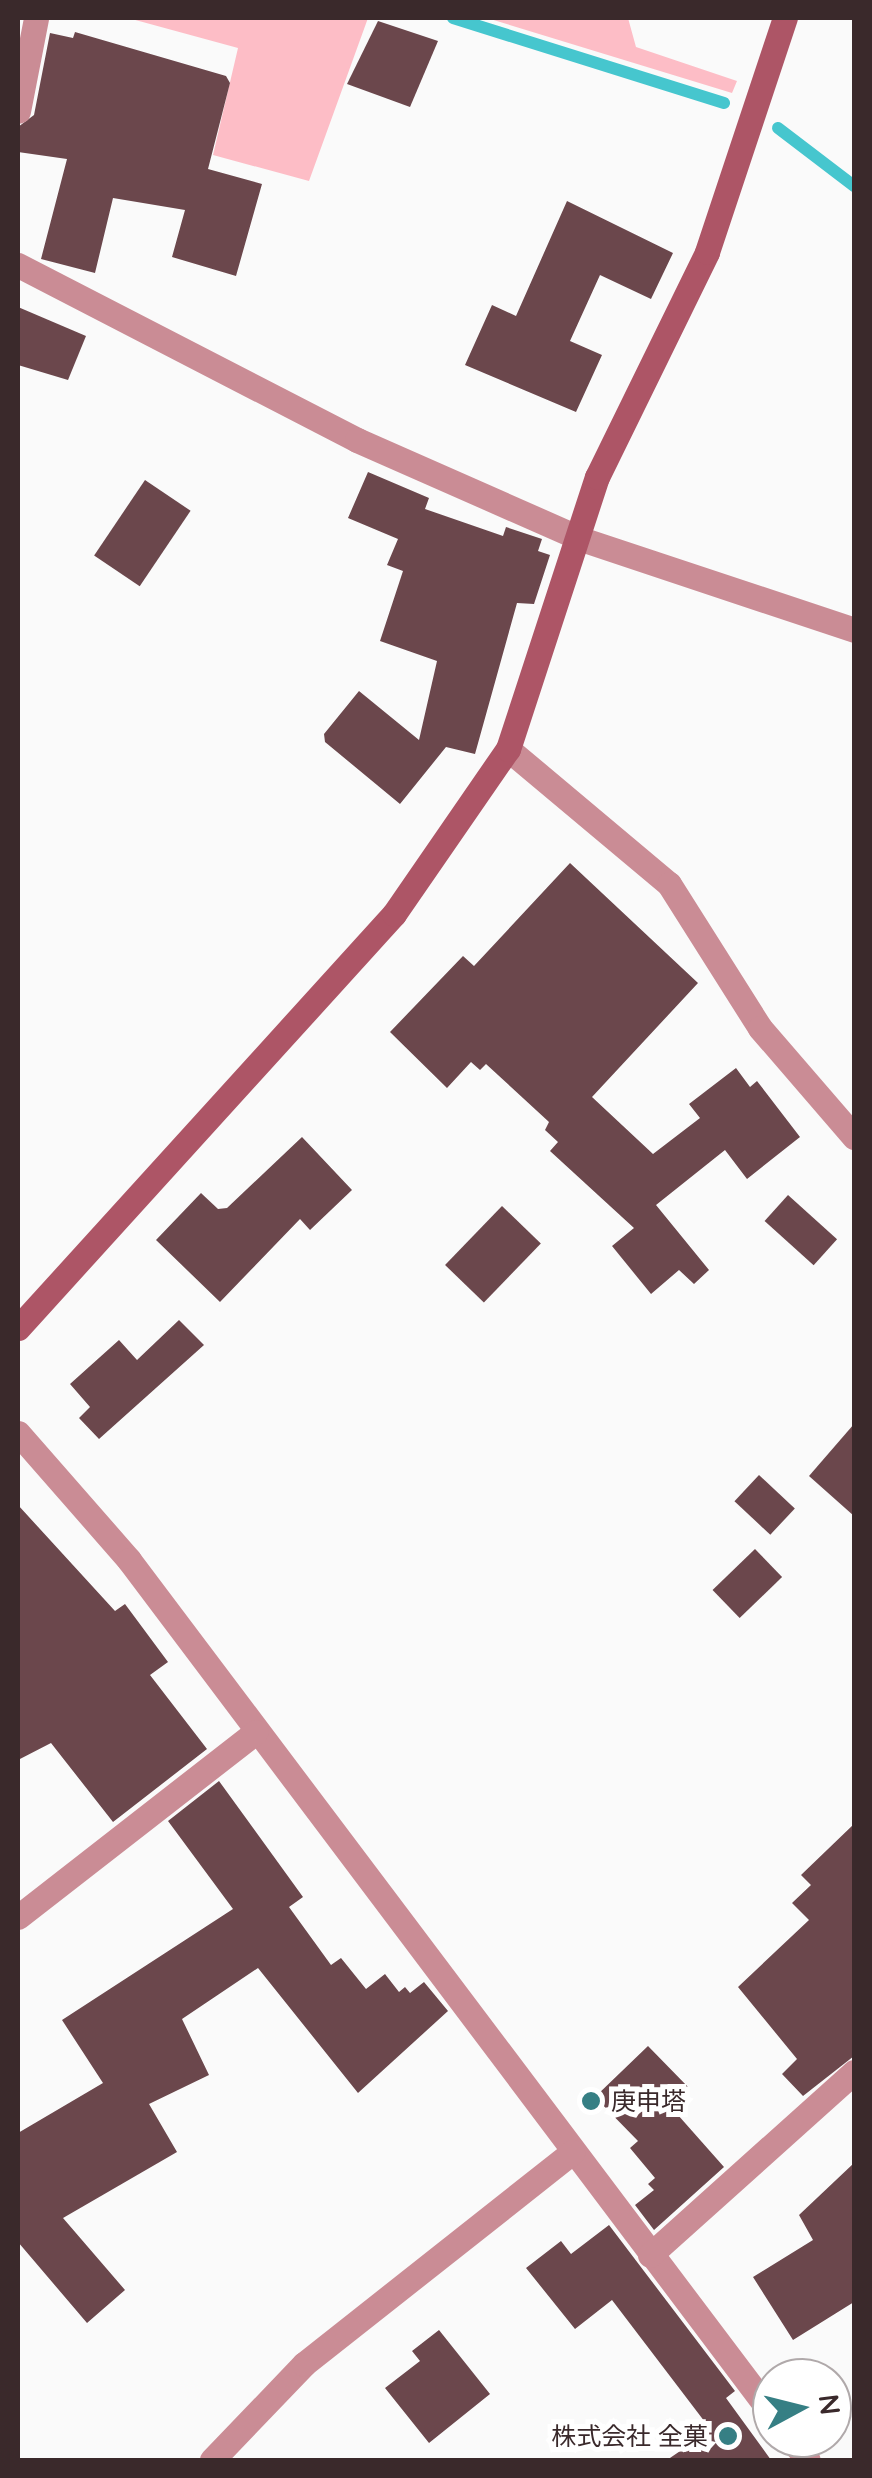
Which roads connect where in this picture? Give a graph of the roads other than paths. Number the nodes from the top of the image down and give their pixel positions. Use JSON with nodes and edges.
{"nodes":[{"id":1,"x":36,"y":18,"type":"edge"},
{"id":2,"x":785,"y":18,"type":"edge"},
{"id":3,"x":18,"y":111,"type":"edge"},
{"id":4,"x":18,"y":265,"type":"edge"},
{"id":5,"x":581,"y":539,"type":"junction"},
{"id":6,"x":854,"y":630,"type":"edge"},
{"id":7,"x":508,"y":750,"type":"junction"},
{"id":8,"x":854,"y":1136,"type":"edge"},
{"id":9,"x":18,"y":1328,"type":"edge"},
{"id":10,"x":18,"y":1433,"type":"edge"},
{"id":11,"x":256,"y":1732,"type":"junction"},
{"id":12,"x":18,"y":1917,"type":"edge"},
{"id":13,"x":854,"y":2072,"type":"edge"},
{"id":14,"x":572,"y":2152,"type":"junction"},
{"id":15,"x":650,"y":2255,"type":"junction"},
{"id":16,"x":752,"y":2388,"type":"edge"},
{"id":17,"x":212,"y":2460,"type":"edge"}],
"edges":[{"from":1,"to":3,"type":"street"},
{"from":2,"to":5,"type":"street"},
{"from":4,"to":5,"type":"street"},
{"from":5,"to":6,"type":"street"},
{"from":5,"to":7,"type":"street"},
{"from":7,"to":8,"type":"street"},
{"from":7,"to":9,"type":"street"},
{"from":10,"to":11,"type":"street"},
{"from":11,"to":12,"type":"street"},
{"from":11,"to":14,"type":"street"},
{"from":13,"to":15,"type":"street"},
{"from":14,"to":15,"type":"street"},
{"from":14,"to":17,"type":"street"},
{"from":15,"to":16,"type":"street"}]}
